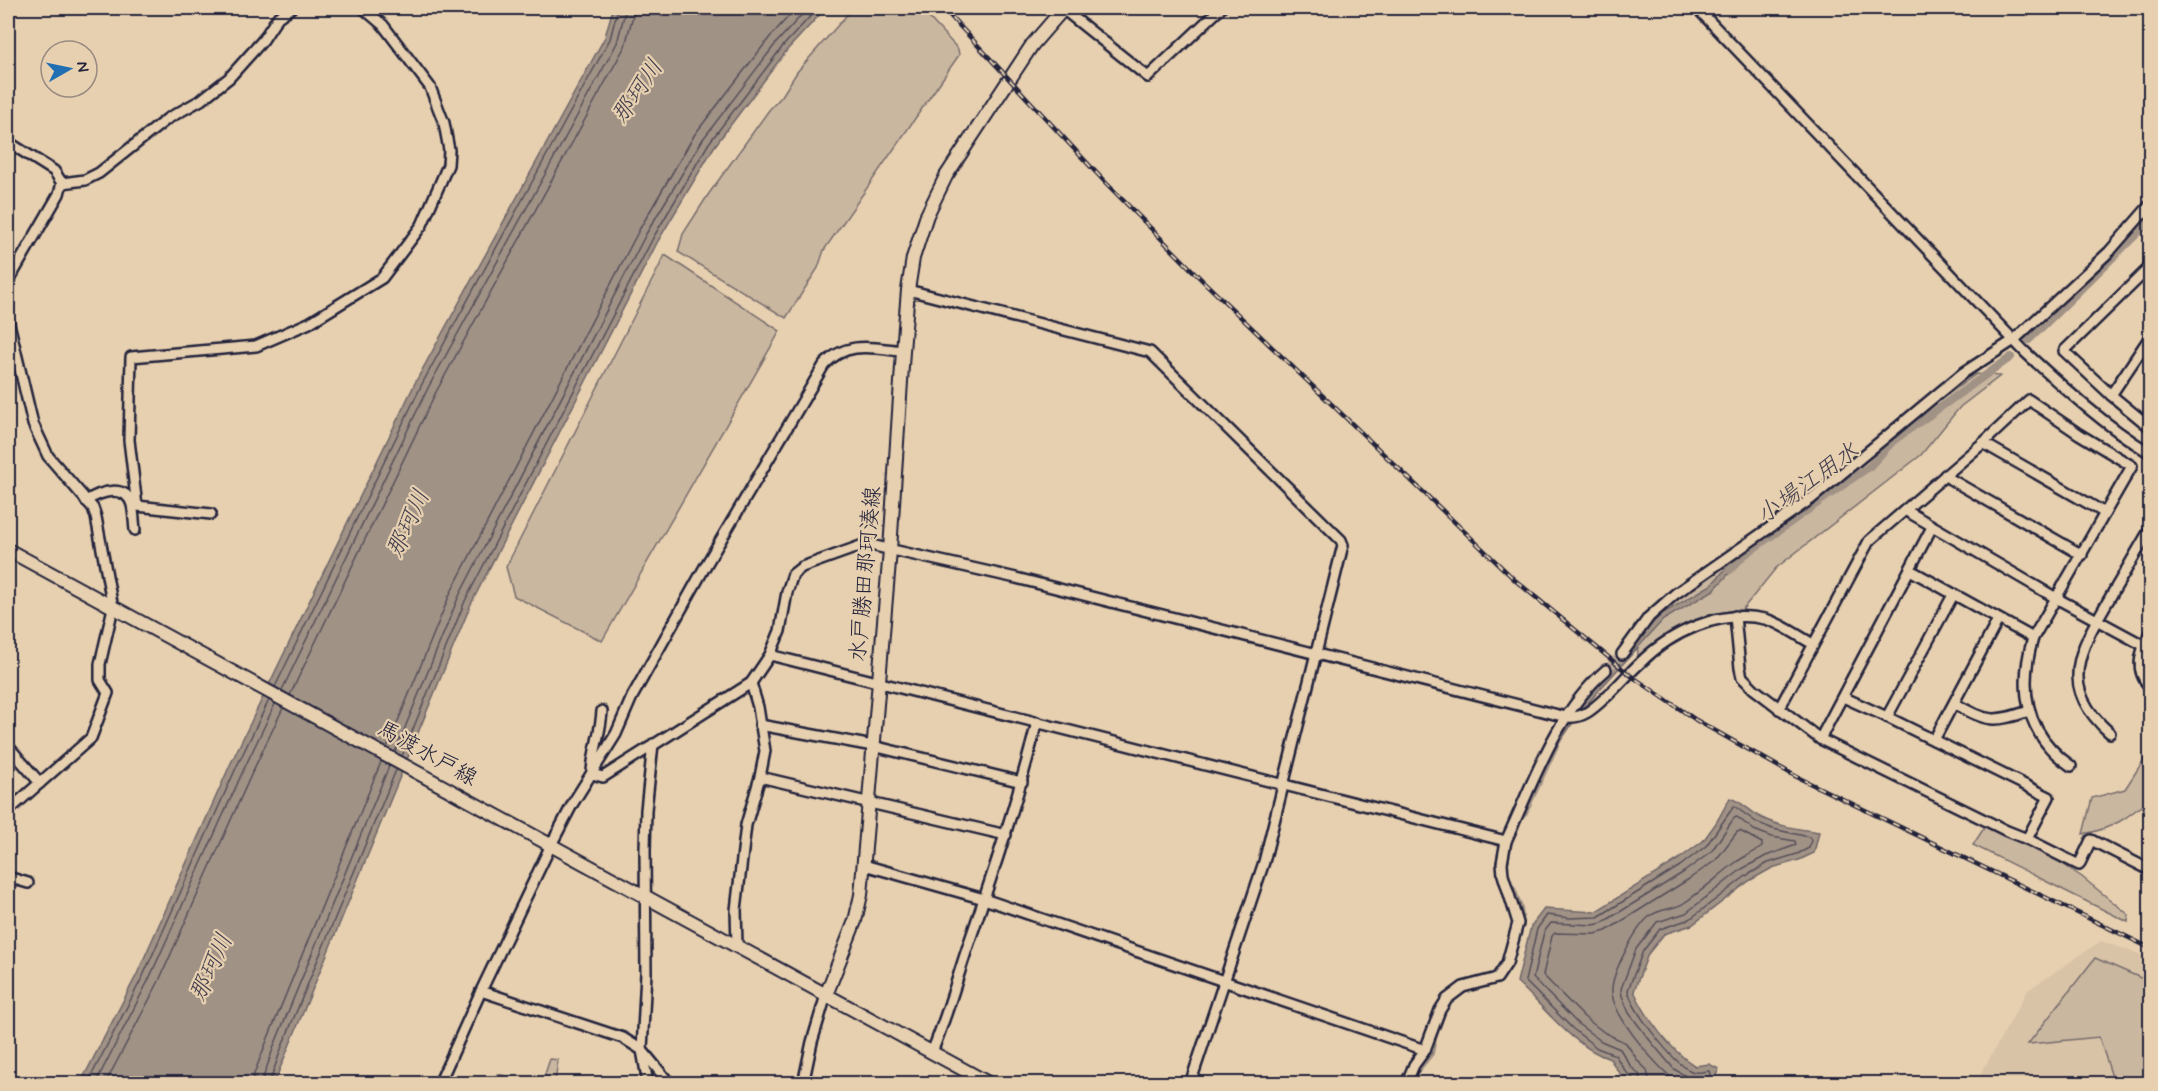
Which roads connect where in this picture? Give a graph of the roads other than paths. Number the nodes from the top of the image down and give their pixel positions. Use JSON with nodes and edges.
{"nodes":[{"id":1,"x":291,"y":8,"type":"edge"},
{"id":2,"x":363,"y":8,"type":"edge"},
{"id":3,"x":1063,"y":8,"type":"edge"},
{"id":4,"x":1221,"y":8,"type":"edge"},
{"id":5,"x":1697,"y":8,"type":"edge"},
{"id":6,"x":8,"y":142,"type":"edge"},
{"id":7,"x":62,"y":183,"type":"junction"},
{"id":8,"x":2151,"y":205,"type":"edge"},
{"id":9,"x":2151,"y":267,"type":"edge"},
{"id":10,"x":8,"y":282,"type":"edge"},
{"id":11,"x":908,"y":290,"type":"junction"},
{"id":12,"x":8,"y":319,"type":"edge"},
{"id":13,"x":2151,"y":337,"type":"edge"},
{"id":14,"x":2014,"y":340,"type":"junction"},
{"id":15,"x":11,"y":349,"type":"edge"},
{"id":16,"x":903,"y":351,"type":"junction"},
{"id":17,"x":2111,"y":395,"type":"junction"},
{"id":18,"x":2151,"y":427,"type":"edge"},
{"id":19,"x":1983,"y":443,"type":"junction"},
{"id":20,"x":2151,"y":453,"type":"edge"},
{"id":21,"x":1945,"y":475,"type":"junction"},
{"id":22,"x":86,"y":501,"type":"junction"},
{"id":23,"x":1905,"y":510,"type":"junction"},
{"id":24,"x":2105,"y":513,"type":"junction"},
{"id":25,"x":211,"y":514,"type":"dead end"},
{"id":26,"x":1932,"y":527,"type":"junction"},
{"id":27,"x":2151,"y":529,"type":"edge"},
{"id":28,"x":135,"y":530,"type":"dead end"},
{"id":29,"x":8,"y":550,"type":"edge"},
{"id":30,"x":890,"y":550,"type":"junction"},
{"id":31,"x":2082,"y":555,"type":"junction"},
{"id":32,"x":1911,"y":570,"type":"junction"},
{"id":33,"x":1953,"y":595,"type":"junction"},
{"id":34,"x":2056,"y":598,"type":"junction"},
{"id":35,"x":113,"y":608,"type":"junction"},
{"id":36,"x":1735,"y":616,"type":"junction"},
{"id":37,"x":1998,"y":620,"type":"junction"},
{"id":38,"x":2097,"y":620,"type":"junction"},
{"id":39,"x":2151,"y":633,"type":"edge"},
{"id":40,"x":2033,"y":639,"type":"junction"},
{"id":41,"x":1813,"y":644,"type":"junction"},
{"id":42,"x":2143,"y":645,"type":"junction"},
{"id":43,"x":1316,"y":654,"type":"junction"},
{"id":44,"x":1622,"y":654,"type":"tunnel mouth"},
{"id":45,"x":770,"y":655,"type":"junction"},
{"id":46,"x":1606,"y":670,"type":"tunnel mouth"},
{"id":47,"x":878,"y":682,"type":"junction"},
{"id":48,"x":751,"y":683,"type":"junction"},
{"id":49,"x":2151,"y":687,"type":"edge"},
{"id":50,"x":1843,"y":697,"type":"junction"},
{"id":51,"x":1955,"y":704,"type":"junction"},
{"id":52,"x":1779,"y":709,"type":"junction"},
{"id":53,"x":602,"y":711,"type":"dead end"},
{"id":54,"x":2029,"y":711,"type":"junction"},
{"id":55,"x":1566,"y":717,"type":"junction"},
{"id":56,"x":1887,"y":717,"type":"junction"},
{"id":57,"x":1037,"y":722,"type":"junction"},
{"id":58,"x":760,"y":725,"type":"junction"},
{"id":59,"x":2110,"y":733,"type":"dead end"},
{"id":60,"x":1820,"y":739,"type":"junction"},
{"id":61,"x":1934,"y":740,"type":"junction"},
{"id":62,"x":653,"y":744,"type":"junction"},
{"id":63,"x":8,"y":746,"type":"edge"},
{"id":64,"x":873,"y":746,"type":"junction"},
{"id":65,"x":2071,"y":766,"type":"dead end"},
{"id":66,"x":592,"y":774,"type":"junction"},
{"id":67,"x":760,"y":777,"type":"junction"},
{"id":68,"x":1022,"y":782,"type":"junction"},
{"id":69,"x":40,"y":783,"type":"junction"},
{"id":70,"x":1285,"y":785,"type":"junction"},
{"id":71,"x":869,"y":802,"type":"junction"},
{"id":72,"x":8,"y":811,"type":"edge"},
{"id":73,"x":1006,"y":835,"type":"junction"},
{"id":74,"x":2027,"y":839,"type":"junction"},
{"id":75,"x":1506,"y":841,"type":"junction"},
{"id":76,"x":550,"y":845,"type":"junction"},
{"id":77,"x":864,"y":865,"type":"junction"},
{"id":78,"x":2151,"y":870,"type":"edge"},
{"id":79,"x":8,"y":877,"type":"edge"},
{"id":80,"x":28,"y":883,"type":"dead end"},
{"id":81,"x":645,"y":896,"type":"junction"},
{"id":82,"x":984,"y":900,"type":"junction"},
{"id":83,"x":737,"y":945,"type":"junction"},
{"id":84,"x":1225,"y":981,"type":"junction"},
{"id":85,"x":481,"y":991,"type":"junction"},
{"id":86,"x":826,"y":995,"type":"junction"},
{"id":87,"x":642,"y":1050,"type":"junction"},
{"id":88,"x":1425,"y":1050,"type":"junction"},
{"id":89,"x":932,"y":1052,"type":"junction"},
{"id":90,"x":439,"y":1083,"type":"edge"},
{"id":91,"x":648,"y":1083,"type":"edge"},
{"id":92,"x":670,"y":1083,"type":"edge"},
{"id":93,"x":803,"y":1083,"type":"edge"},
{"id":94,"x":990,"y":1083,"type":"edge"},
{"id":95,"x":1190,"y":1083,"type":"edge"},
{"id":96,"x":1406,"y":1083,"type":"edge"}],
"edges":[{"from":1,"to":7,"type":"street"},
{"from":2,"to":25,"type":"street"},
{"from":3,"to":4,"type":"street"},
{"from":3,"to":11,"type":"main road","name":"水戸勝田那珂湊線"},
{"from":5,"to":14,"type":"street"},
{"from":6,"to":7,"type":"street"},
{"from":7,"to":10,"type":"street"},
{"from":8,"to":14,"type":"street"},
{"from":9,"to":17,"type":"street"},
{"from":11,"to":16,"type":"main road","name":"水戸勝田那珂湊線"},
{"from":11,"to":43,"type":"street"},
{"from":12,"to":15,"type":"street"},
{"from":13,"to":17,"type":"street"},
{"from":14,"to":20,"type":"street"},
{"from":14,"to":44,"type":"street"},
{"from":15,"to":22,"type":"street"},
{"from":16,"to":30,"type":"main road","name":"水戸勝田那珂湊線"},
{"from":16,"to":66,"type":"street"},
{"from":17,"to":18,"type":"street"},
{"from":19,"to":21,"type":"street"},
{"from":19,"to":24,"type":"street"},
{"from":19,"to":24,"type":"street"},
{"from":21,"to":23,"type":"street"},
{"from":21,"to":31,"type":"street"},
{"from":22,"to":28,"type":"street"},
{"from":22,"to":35,"type":"street"},
{"from":23,"to":26,"type":"street"},
{"from":23,"to":41,"type":"street"},
{"from":24,"to":31,"type":"street"},
{"from":26,"to":32,"type":"street"},
{"from":26,"to":34,"type":"street"},
{"from":27,"to":38,"type":"street"},
{"from":29,"to":35,"type":"main road","name":"馬渡水戸線"},
{"from":30,"to":43,"type":"street"},
{"from":30,"to":45,"type":"street"},
{"from":30,"to":47,"type":"main road","name":"水戸勝田那珂湊線"},
{"from":31,"to":34,"type":"street"},
{"from":32,"to":33,"type":"street"},
{"from":32,"to":50,"type":"street"},
{"from":33,"to":37,"type":"street"},
{"from":33,"to":56,"type":"street"},
{"from":34,"to":38,"type":"street"},
{"from":34,"to":40,"type":"street"},
{"from":35,"to":69,"type":"street"},
{"from":35,"to":76,"type":"main road","name":"馬渡水戸線"},
{"from":36,"to":41,"type":"street"},
{"from":36,"to":52,"type":"street"},
{"from":36,"to":55,"type":"street"},
{"from":37,"to":40,"type":"street"},
{"from":37,"to":51,"type":"street"},
{"from":38,"to":42,"type":"street"},
{"from":38,"to":59,"type":"street"},
{"from":39,"to":42,"type":"street"},
{"from":40,"to":54,"type":"street"},
{"from":41,"to":52,"type":"street"},
{"from":42,"to":49,"type":"street"},
{"from":43,"to":55,"type":"street"},
{"from":43,"to":70,"type":"street"},
{"from":45,"to":47,"type":"street"},
{"from":45,"to":48,"type":"street"},
{"from":46,"to":55,"type":"street"},
{"from":47,"to":57,"type":"street"},
{"from":47,"to":64,"type":"main road","name":"水戸勝田那珂湊線"},
{"from":48,"to":58,"type":"street"},
{"from":48,"to":62,"type":"street"},
{"from":50,"to":56,"type":"street"},
{"from":50,"to":60,"type":"street"},
{"from":51,"to":54,"type":"street"},
{"from":51,"to":61,"type":"street"},
{"from":52,"to":60,"type":"street"},
{"from":53,"to":66,"type":"street"},
{"from":54,"to":65,"type":"street"},
{"from":55,"to":75,"type":"street"},
{"from":56,"to":61,"type":"street"},
{"from":57,"to":68,"type":"street"},
{"from":57,"to":70,"type":"street"},
{"from":58,"to":64,"type":"street"},
{"from":58,"to":67,"type":"street"},
{"from":60,"to":74,"type":"street"},
{"from":61,"to":74,"type":"street"},
{"from":62,"to":66,"type":"street"},
{"from":62,"to":81,"type":"street"},
{"from":63,"to":69,"type":"street"},
{"from":64,"to":68,"type":"street"},
{"from":64,"to":71,"type":"main road","name":"水戸勝田那珂湊線"},
{"from":66,"to":76,"type":"street"},
{"from":67,"to":71,"type":"street"},
{"from":67,"to":83,"type":"street"},
{"from":68,"to":73,"type":"street"},
{"from":69,"to":72,"type":"street"},
{"from":70,"to":75,"type":"street"},
{"from":70,"to":84,"type":"street"},
{"from":71,"to":73,"type":"street"},
{"from":71,"to":77,"type":"main road","name":"水戸勝田那珂湊線"},
{"from":73,"to":82,"type":"street"},
{"from":74,"to":78,"type":"street"},
{"from":75,"to":88,"type":"street"},
{"from":76,"to":81,"type":"main road","name":"馬渡水戸線"},
{"from":76,"to":85,"type":"street"},
{"from":77,"to":82,"type":"street"},
{"from":77,"to":86,"type":"main road","name":"水戸勝田那珂湊線"},
{"from":79,"to":80,"type":"street"},
{"from":81,"to":83,"type":"main road","name":"馬渡水戸線"},
{"from":81,"to":87,"type":"street"},
{"from":82,"to":84,"type":"street"},
{"from":82,"to":89,"type":"street"},
{"from":83,"to":86,"type":"main road","name":"馬渡水戸線"},
{"from":84,"to":88,"type":"street"},
{"from":84,"to":95,"type":"street"},
{"from":85,"to":87,"type":"street"},
{"from":85,"to":90,"type":"street"},
{"from":86,"to":89,"type":"main road"},
{"from":86,"to":93,"type":"street"},
{"from":87,"to":91,"type":"street"},
{"from":87,"to":92,"type":"street"},
{"from":88,"to":96,"type":"street"},
{"from":89,"to":94,"type":"main road"}]}
